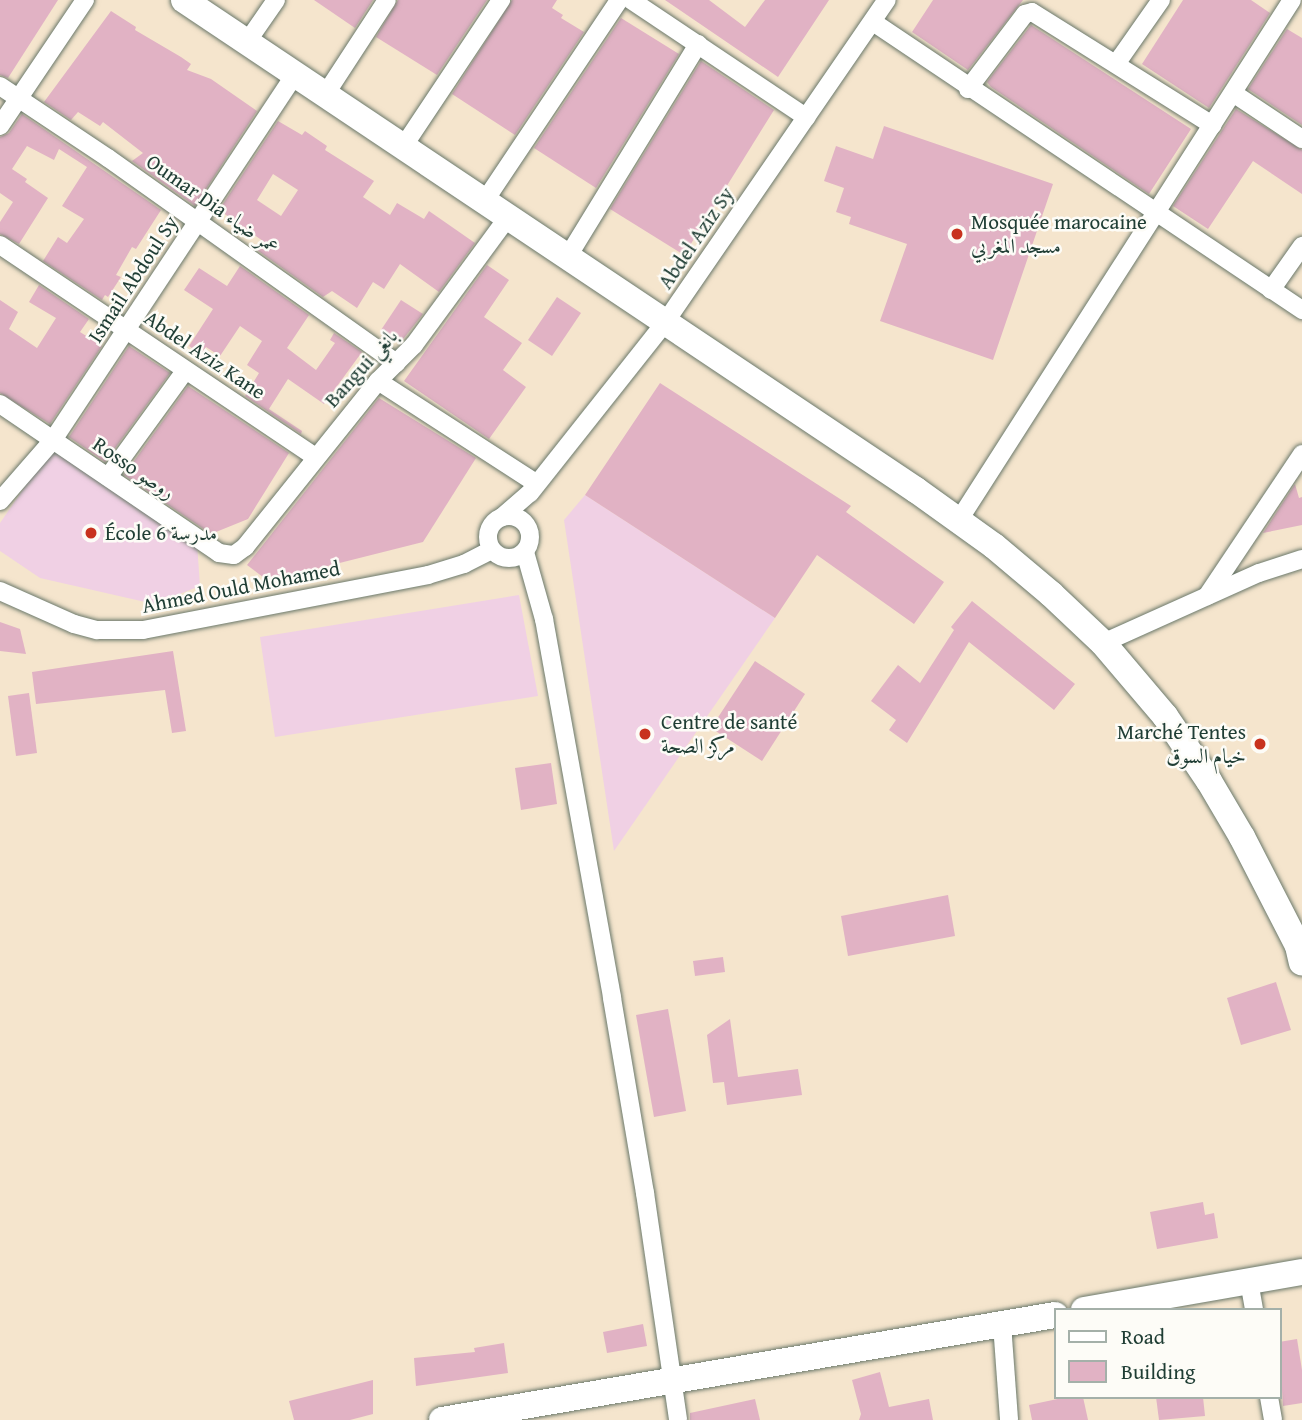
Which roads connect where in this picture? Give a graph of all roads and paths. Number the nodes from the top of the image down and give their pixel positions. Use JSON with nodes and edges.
{"nodes":[{"id":1,"x":85,"y":0,"type":"edge"},
{"id":2,"x":184,"y":0,"type":"edge"},
{"id":3,"x":276,"y":0,"type":"edge"},
{"id":4,"x":387,"y":0,"type":"edge"},
{"id":5,"x":501,"y":0,"type":"edge"},
{"id":6,"x":619,"y":0,"type":"edge"},
{"id":7,"x":631,"y":0,"type":"edge"},
{"id":8,"x":887,"y":0,"type":"edge"},
{"id":9,"x":1161,"y":0,"type":"edge"},
{"id":10,"x":1292,"y":0,"type":"edge"},
{"id":11,"x":873,"y":22,"type":"junction"},
{"id":12,"x":247,"y":43,"type":"junction"},
{"id":13,"x":698,"y":44,"type":"junction"},
{"id":14,"x":1116,"y":64,"type":"junction"},
{"id":15,"x":295,"y":75,"type":"junction"},
{"id":16,"x":0,"y":86,"type":"edge"},
{"id":17,"x":968,"y":89,"type":"junction"},
{"id":18,"x":1233,"y":93,"type":"junction"},
{"id":19,"x":325,"y":95,"type":"junction"},
{"id":20,"x":18,"y":98,"type":"junction"},
{"id":21,"x":806,"y":117,"type":"junction"},
{"id":22,"x":0,"y":125,"type":"edge"},
{"id":23,"x":1212,"y":125,"type":"junction"},
{"id":24,"x":1302,"y":139,"type":"edge"},
{"id":25,"x":403,"y":147,"type":"junction"},
{"id":26,"x":484,"y":202,"type":"junction"},
{"id":27,"x":1156,"y":213,"type":"junction"},
{"id":28,"x":508,"y":217,"type":"junction"},
{"id":29,"x":198,"y":221,"type":"junction"},
{"id":30,"x":0,"y":244,"type":"edge"},
{"id":31,"x":1302,"y":246,"type":"edge"},
{"id":32,"x":567,"y":258,"type":"junction"},
{"id":33,"x":1271,"y":290,"type":"junction"},
{"id":34,"x":1302,"y":310,"type":"edge"},
{"id":35,"x":664,"y":324,"type":"junction"},
{"id":36,"x":128,"y":331,"type":"junction"},
{"id":37,"x":396,"y":363,"type":"junction"},
{"id":38,"x":185,"y":371,"type":"junction"},
{"id":39,"x":378,"y":381,"type":"junction"},
{"id":40,"x":0,"y":404,"type":"edge"},
{"id":41,"x":53,"y":440,"type":"junction"},
{"id":42,"x":1302,"y":454,"type":"edge"},
{"id":43,"x":314,"y":457,"type":"junction"},
{"id":44,"x":108,"y":477,"type":"junction"},
{"id":45,"x":534,"y":488,"type":"junction"},
{"id":46,"x":0,"y":501,"type":"edge"},
{"id":47,"x":502,"y":517,"type":"junction"},
{"id":48,"x":959,"y":520,"type":"junction"},
{"id":49,"x":529,"y":529,"type":"junction"},
{"id":50,"x":244,"y":547,"type":"joint"},
{"id":51,"x":491,"y":550,"type":"junction"},
{"id":52,"x":525,"y":552,"type":"junction"},
{"id":53,"x":1302,"y":559,"type":"edge"},
{"id":54,"x":0,"y":591,"type":"edge"},
{"id":55,"x":1207,"y":596,"type":"junction"},
{"id":56,"x":1103,"y":643,"type":"junction"},
{"id":57,"x":1301,"y":951,"type":"edge"},
{"id":58,"x":1302,"y":1272,"type":"edge"},
{"id":59,"x":1249,"y":1281,"type":"junction"},
{"id":60,"x":1095,"y":1308,"type":"edge"},
{"id":61,"x":1254,"y":1308,"type":"edge"},
{"id":62,"x":1054,"y":1315,"type":"edge"},
{"id":63,"x":1002,"y":1324,"type":"junction"},
{"id":64,"x":671,"y":1381,"type":"junction"},
{"id":65,"x":1269,"y":1399,"type":"edge"},
{"id":66,"x":1268,"y":1419,"type":"edge"},
{"id":67,"x":442,"y":1420,"type":"edge"},
{"id":68,"x":678,"y":1420,"type":"edge"},
{"id":69,"x":1009,"y":1420,"type":"edge"}],
"edges":[{"from":1,"to":20,"type":"street"},
{"from":2,"to":12,"type":"street"},
{"from":3,"to":12,"type":"street"},
{"from":4,"to":19,"type":"street"},
{"from":5,"to":25,"type":"street"},
{"from":6,"to":26,"type":"street"},
{"from":7,"to":13,"type":"street"},
{"from":8,"to":11,"type":"street","name":"Abdel Aziz Sy"},
{"from":9,"to":14,"type":"street"},
{"from":10,"to":18,"type":"street"},
{"from":11,"to":17,"type":"street"},
{"from":11,"to":21,"type":"street","name":"Abdel Aziz Sy"},
{"from":12,"to":15,"type":"street"},
{"from":13,"to":21,"type":"street"},
{"from":13,"to":32,"type":"street"},
{"from":14,"to":17,"type":"street"},
{"from":14,"to":23,"type":"street"},
{"from":15,"to":19,"type":"street"},
{"from":15,"to":29,"type":"street","name":"Ismail Abdoul Sy"},
{"from":16,"to":20,"type":"street","name":"Oumar Dia عمر ضياء"},
{"from":17,"to":27,"type":"street"},
{"from":18,"to":23,"type":"street"},
{"from":18,"to":24,"type":"street"},
{"from":19,"to":25,"type":"street"},
{"from":20,"to":22,"type":"street"},
{"from":20,"to":29,"type":"street","name":"Oumar Dia عمر ضياء"},
{"from":21,"to":35,"type":"street","name":"Abdel Aziz Sy"},
{"from":23,"to":27,"type":"street"},
{"from":25,"to":26,"type":"street"},
{"from":26,"to":28,"type":"street"},
{"from":27,"to":33,"type":"street"},
{"from":27,"to":48,"type":"street"},
{"from":28,"to":32,"type":"street"},
{"from":28,"to":37,"type":"street","name":"Bangui بانغي"},
{"from":29,"to":36,"type":"street","name":"Ismail Abdoul Sy"},
{"from":29,"to":37,"type":"street","name":"Oumar Dia عمر ضياء"},
{"from":30,"to":36,"type":"street","name":"Abdel Aziz Kane"},
{"from":31,"to":33,"type":"street"},
{"from":32,"to":35,"type":"street"},
{"from":33,"to":34,"type":"street"},
{"from":35,"to":45,"type":"street","name":"Abdel Aziz Sy"},
{"from":35,"to":48,"type":"street"},
{"from":36,"to":38,"type":"street","name":"Abdel Aziz Kane"},
{"from":36,"to":41,"type":"street","name":"Ismail Abdoul Sy"},
{"from":37,"to":39,"type":"street","name":"Bangui بانغي"},
{"from":38,"to":43,"type":"street","name":"Abdel Aziz Kane"},
{"from":38,"to":44,"type":"street"},
{"from":39,"to":43,"type":"street","name":"Bangui بانغي"},
{"from":39,"to":45,"type":"street"},
{"from":40,"to":41,"type":"street","name":"Rosso روصو"},
{"from":41,"to":44,"type":"street","name":"Rosso روصو"},
{"from":41,"to":46,"type":"street","name":"Ismail Abdoul Sy"},
{"from":42,"to":55,"type":"street"},
{"from":43,"to":50,"type":"street","name":"Bangui بانغي"},
{"from":44,"to":50,"type":"street","name":"Rosso روصو"},
{"from":45,"to":47,"type":"street","name":"Abdel Aziz Sy"},
{"from":45,"to":49,"type":"street"},
{"from":47,"to":49,"type":"street"},
{"from":47,"to":51,"type":"street"},
{"from":48,"to":56,"type":"street"},
{"from":49,"to":52,"type":"street"},
{"from":51,"to":52,"type":"street"},
{"from":51,"to":54,"type":"street","name":"Ahmed Ould Mohamed"},
{"from":52,"to":64,"type":"street"},
{"from":53,"to":55,"type":"street"},
{"from":55,"to":56,"type":"street"},
{"from":56,"to":57,"type":"street"},
{"from":58,"to":59,"type":"street"},
{"from":59,"to":60,"type":"street"},
{"from":59,"to":61,"type":"street"},
{"from":62,"to":63,"type":"street"},
{"from":63,"to":64,"type":"street"},
{"from":63,"to":69,"type":"street"},
{"from":64,"to":67,"type":"street"},
{"from":64,"to":68,"type":"street"},
{"from":65,"to":66,"type":"street"}]}
